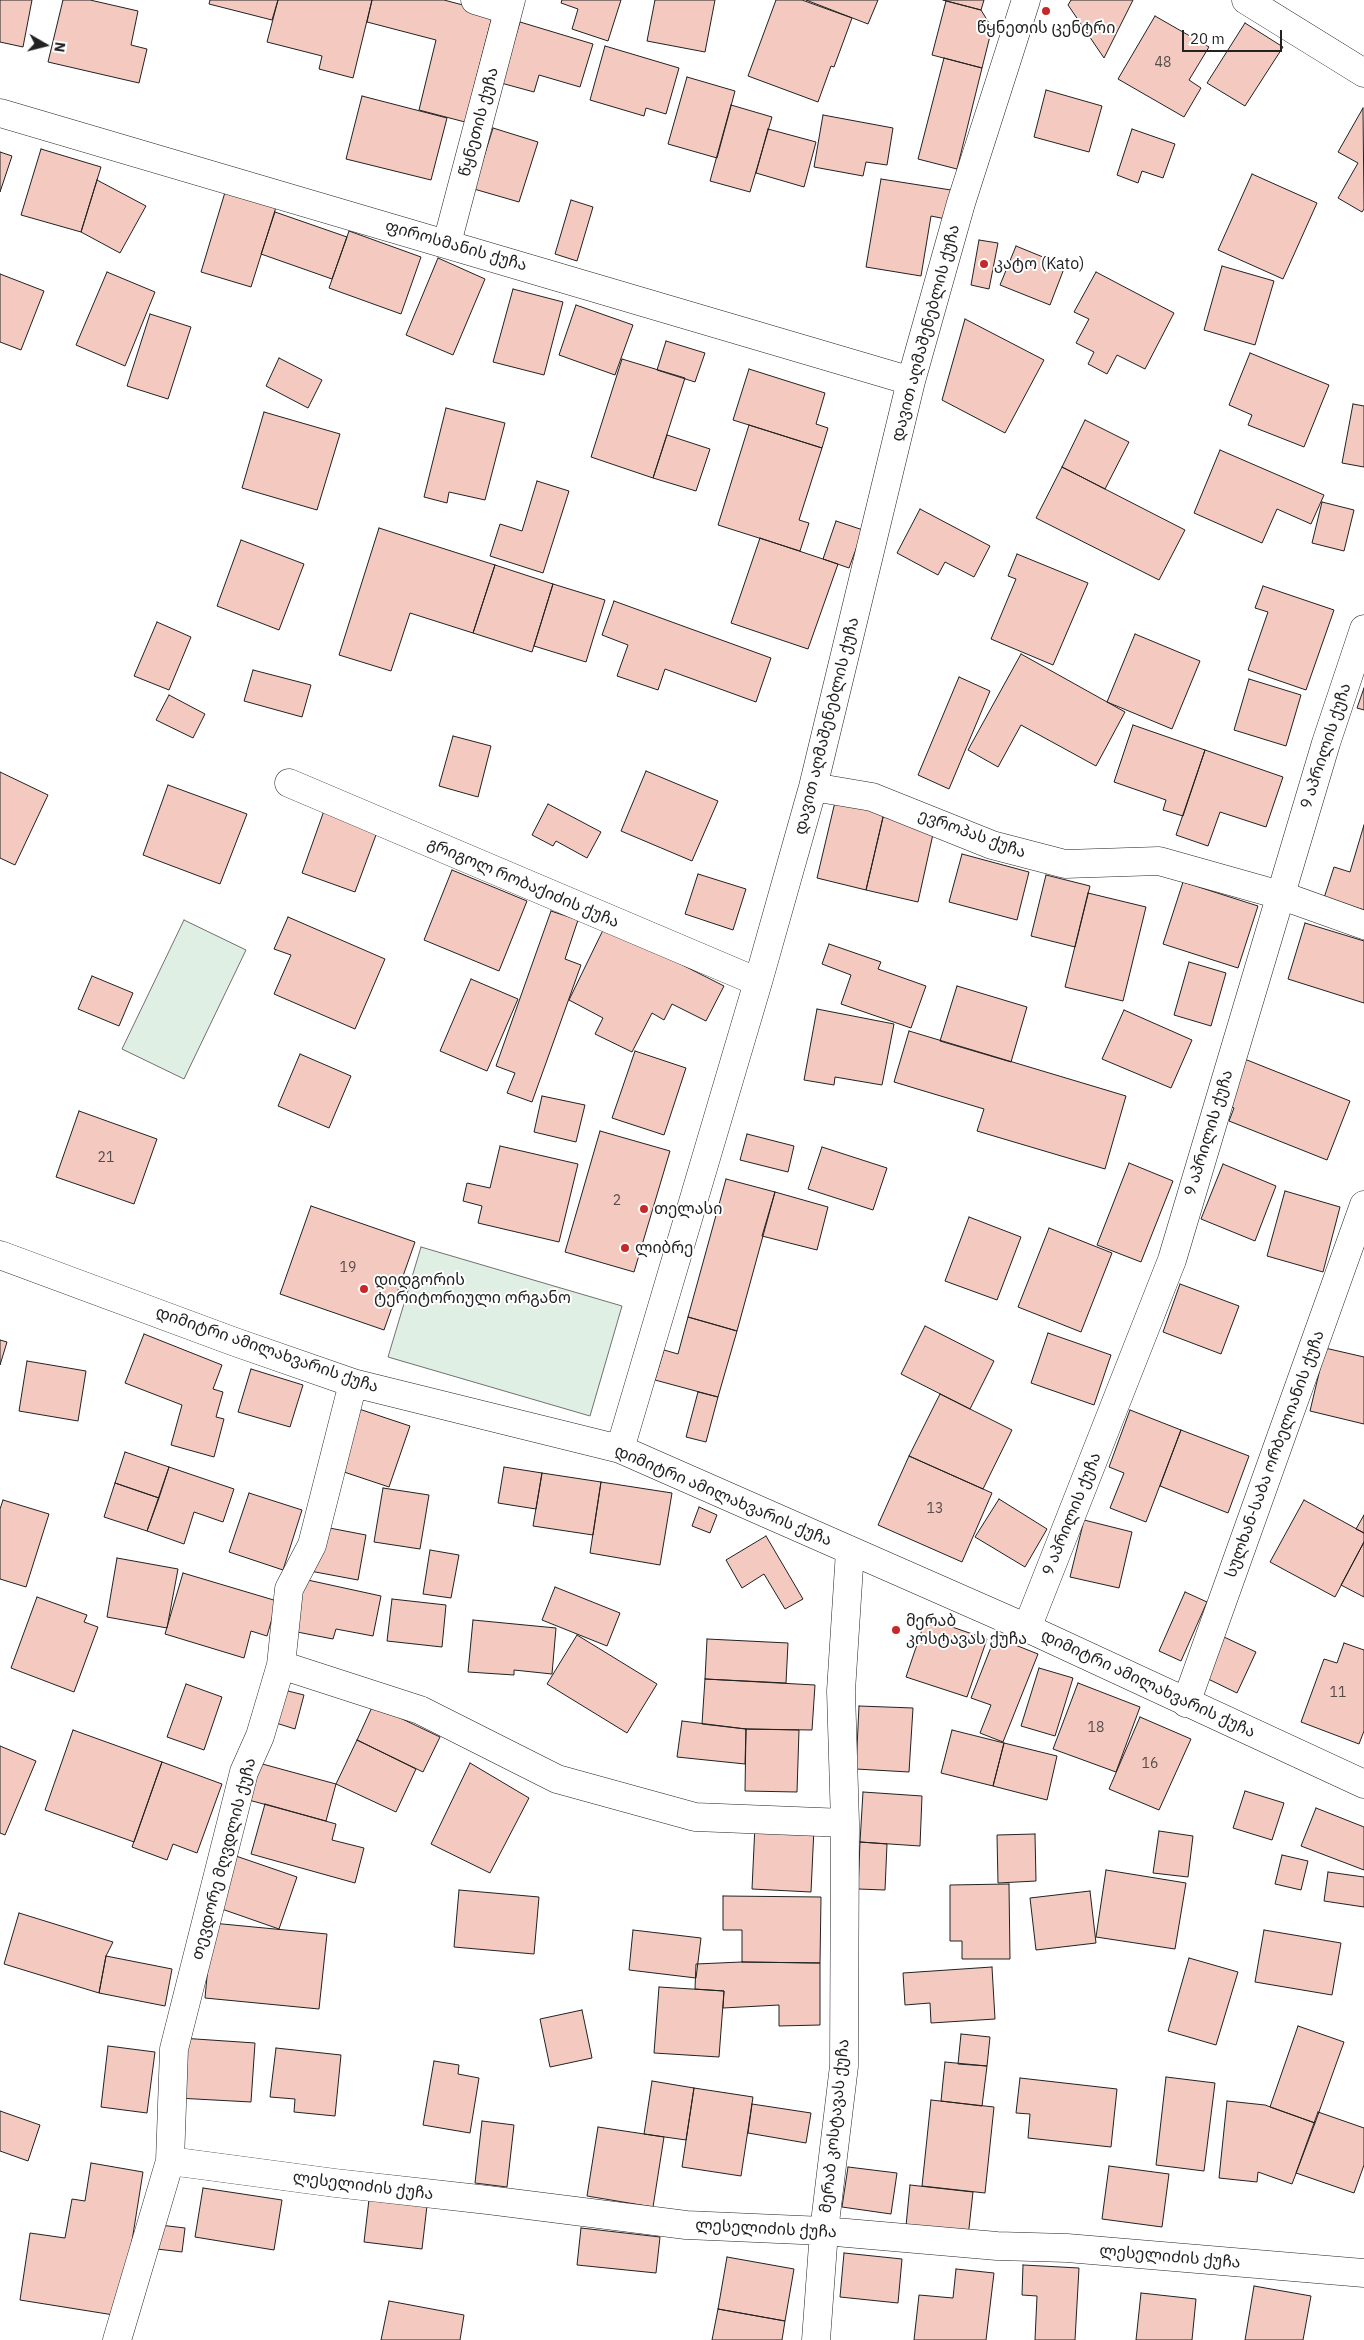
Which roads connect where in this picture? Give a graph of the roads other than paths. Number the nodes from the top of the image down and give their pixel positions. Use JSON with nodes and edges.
{"nodes":[{"id":1,"x":474,"y":0,"type":"edge"},
{"id":2,"x":1026,"y":0,"type":"edge"},
{"id":3,"x":1246,"y":0,"type":"edge"},
{"id":4,"x":509,"y":5,"type":"edge"},
{"id":5,"x":1364,"y":73,"type":"edge"},
{"id":6,"x":0,"y":113,"type":"edge"},
{"id":7,"x":447,"y":243,"type":"junction"},
{"id":8,"x":911,"y":381,"type":"junction"},
{"id":9,"x":1364,"y":629,"type":"edge"},
{"id":10,"x":289,"y":783,"type":"dead end"},
{"id":11,"x":813,"y":787,"type":"junction"},
{"id":12,"x":1280,"y":895,"type":"junction"},
{"id":13,"x":1364,"y":925,"type":"edge"},
{"id":14,"x":758,"y":982,"type":"junction"},
{"id":15,"x":1364,"y":1204,"type":"edge"},
{"id":16,"x":0,"y":1255,"type":"edge"},
{"id":17,"x":353,"y":1383,"type":"junction"},
{"id":18,"x":620,"y":1449,"type":"junction"},
{"id":19,"x":850,"y":1551,"type":"junction"},
{"id":20,"x":1027,"y":1628,"type":"junction"},
{"id":21,"x":281,"y":1665,"type":"junction"},
{"id":22,"x":1186,"y":1703,"type":"junction"},
{"id":23,"x":1364,"y":1784,"type":"edge"},
{"id":24,"x":845,"y":1823,"type":"junction"},
{"id":25,"x":170,"y":2161,"type":"junction"},
{"id":26,"x":824,"y":2232,"type":"junction"},
{"id":27,"x":1364,"y":2274,"type":"edge"},
{"id":28,"x":117,"y":2340,"type":"edge"},
{"id":29,"x":816,"y":2340,"type":"edge"}],
"edges":[{"from":1,"to":4,"type":"street"},
{"from":2,"to":8,"type":"street","name":"დავით აღმაშენებლის ქუჩა"},
{"from":3,"to":5,"type":"street"},
{"from":4,"to":7,"type":"street","name":"წყნეთის ქუჩა"},
{"from":6,"to":7,"type":"street","name":"ფიროსმანის ქუჩა"},
{"from":7,"to":8,"type":"street","name":"ფიროსმანის ქუჩა"},
{"from":8,"to":11,"type":"street","name":"დავით აღმაშენებლის ქუჩა"},
{"from":9,"to":12,"type":"street","name":"9 აპრილის ქუჩა"},
{"from":10,"to":14,"type":"street","name":"გრიგოლ რობაქიძის ქუჩა"},
{"from":11,"to":12,"type":"street","name":"ევროპას ქუჩა"},
{"from":11,"to":14,"type":"street","name":"დავით აღმაშენებლის ქუჩა"},
{"from":12,"to":13,"type":"street","name":"ევროპას ქუჩა"},
{"from":12,"to":20,"type":"street","name":"9 აპრილის ქუჩა"},
{"from":14,"to":18,"type":"street","name":"დავით აღმაშენებლის ქუჩა"},
{"from":15,"to":22,"type":"street","name":"სულხან-საბა ორბელიანის ქუჩა"},
{"from":16,"to":17,"type":"street","name":"დიმიტრი ამილახვარის ქუჩა"},
{"from":17,"to":18,"type":"street","name":"დიმიტრი ამილახვარის ქუჩა"},
{"from":17,"to":21,"type":"street","name":"თევდორე მღვდლის ქუჩა"},
{"from":18,"to":19,"type":"street","name":"დიმიტრი ამილახვარის ქუჩა"},
{"from":19,"to":20,"type":"street","name":"დიმიტრი ამილახვარის ქუჩა"},
{"from":19,"to":24,"type":"street","name":"მერაბ კოსტავას ქუჩა"},
{"from":20,"to":22,"type":"street","name":"დიმიტრი ამილახვარის ქუჩა"},
{"from":21,"to":24,"type":"street"},
{"from":21,"to":25,"type":"street","name":"თევდორე მღვდლის ქუჩა"},
{"from":22,"to":23,"type":"street","name":"დიმიტრი ამილახვარის ქუჩა"},
{"from":24,"to":26,"type":"street","name":"მერაბ კოსტავას ქუჩა"},
{"from":25,"to":26,"type":"street","name":"ლესელიძის ქუჩა"},
{"from":25,"to":28,"type":"street","name":"თევდორე მღვდლის ქუჩა"},
{"from":26,"to":27,"type":"street","name":"ლესელიძის ქუჩა"},
{"from":26,"to":29,"type":"street","name":"მერაბ კოსტავას ქუჩა"}]}
